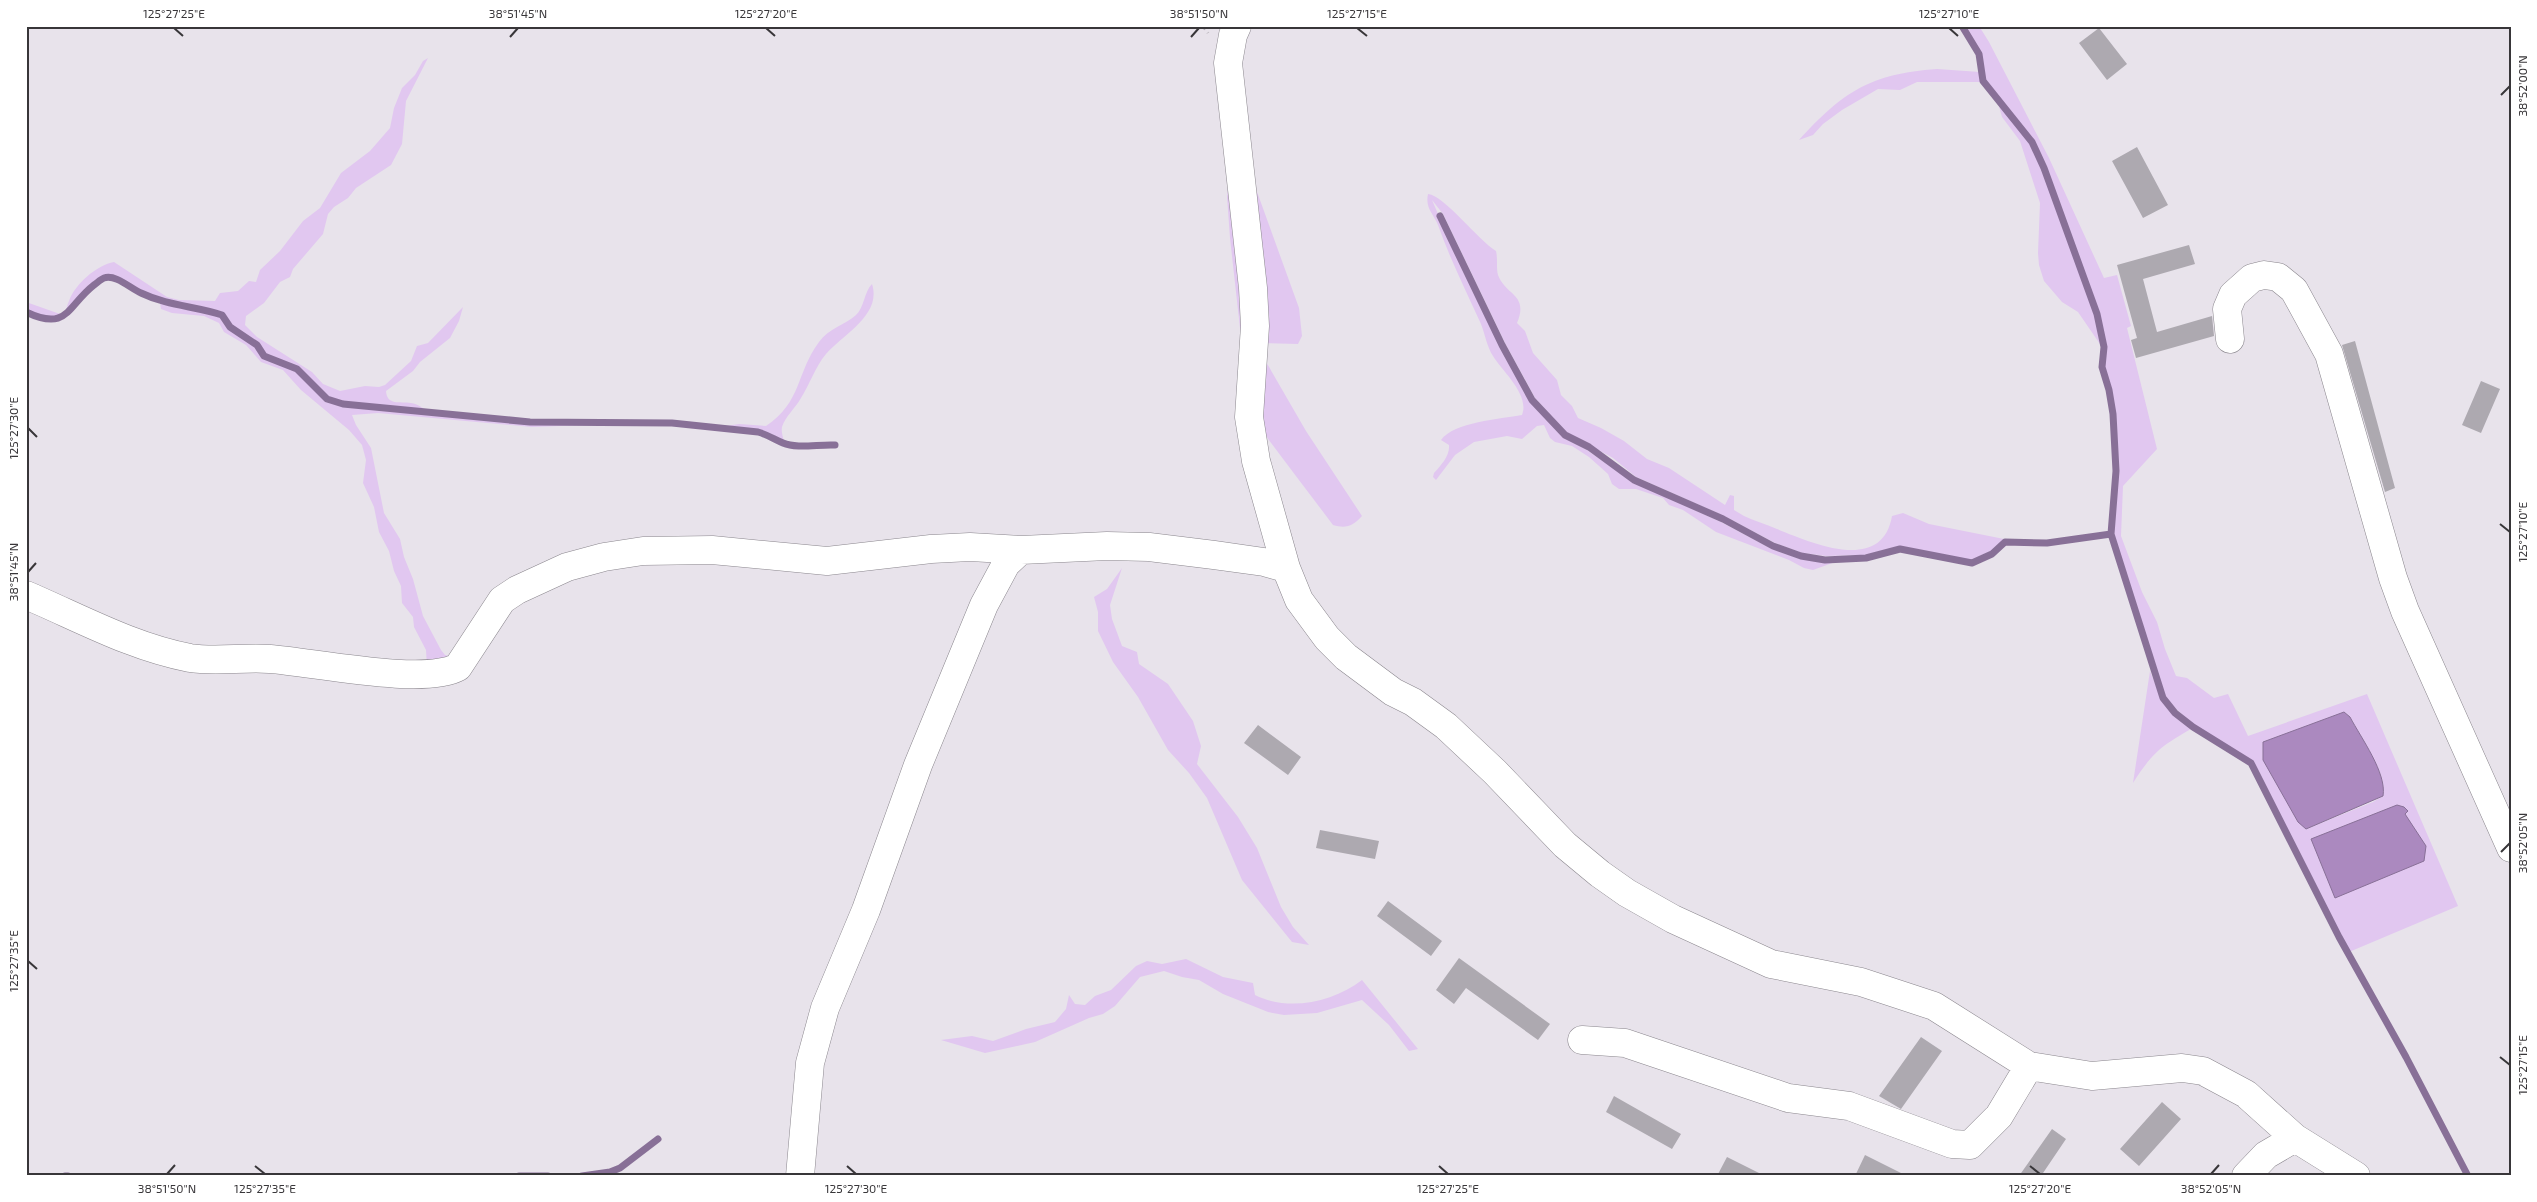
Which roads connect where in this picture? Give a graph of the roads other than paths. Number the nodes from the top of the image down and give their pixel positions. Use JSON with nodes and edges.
{"nodes":[{"id":1,"x":1237,"y":26,"type":"edge"},
{"id":2,"x":2230,"y":339,"type":"dead end"},
{"id":3,"x":1021,"y":550,"type":"junction"},
{"id":4,"x":1286,"y":568,"type":"junction"},
{"id":5,"x":26,"y":595,"type":"edge"},
{"id":6,"x":2511,"y":848,"type":"edge"},
{"id":7,"x":1582,"y":1040,"type":"dead end"},
{"id":8,"x":2029,"y":1066,"type":"junction"},
{"id":9,"x":2295,"y":1138,"type":"junction"},
{"id":10,"x":800,"y":1176,"type":"edge"},
{"id":11,"x":2246,"y":1176,"type":"edge"},
{"id":12,"x":2356,"y":1176,"type":"edge"}],
"edges":[{"from":1,"to":4,"type":"street"},
{"from":2,"to":6,"type":"street"},
{"from":3,"to":4,"type":"street"},
{"from":3,"to":5,"type":"street"},
{"from":3,"to":10,"type":"street"},
{"from":4,"to":8,"type":"street"},
{"from":7,"to":8,"type":"street"},
{"from":8,"to":9,"type":"street"},
{"from":9,"to":11,"type":"street"},
{"from":9,"to":12,"type":"street"}]}
